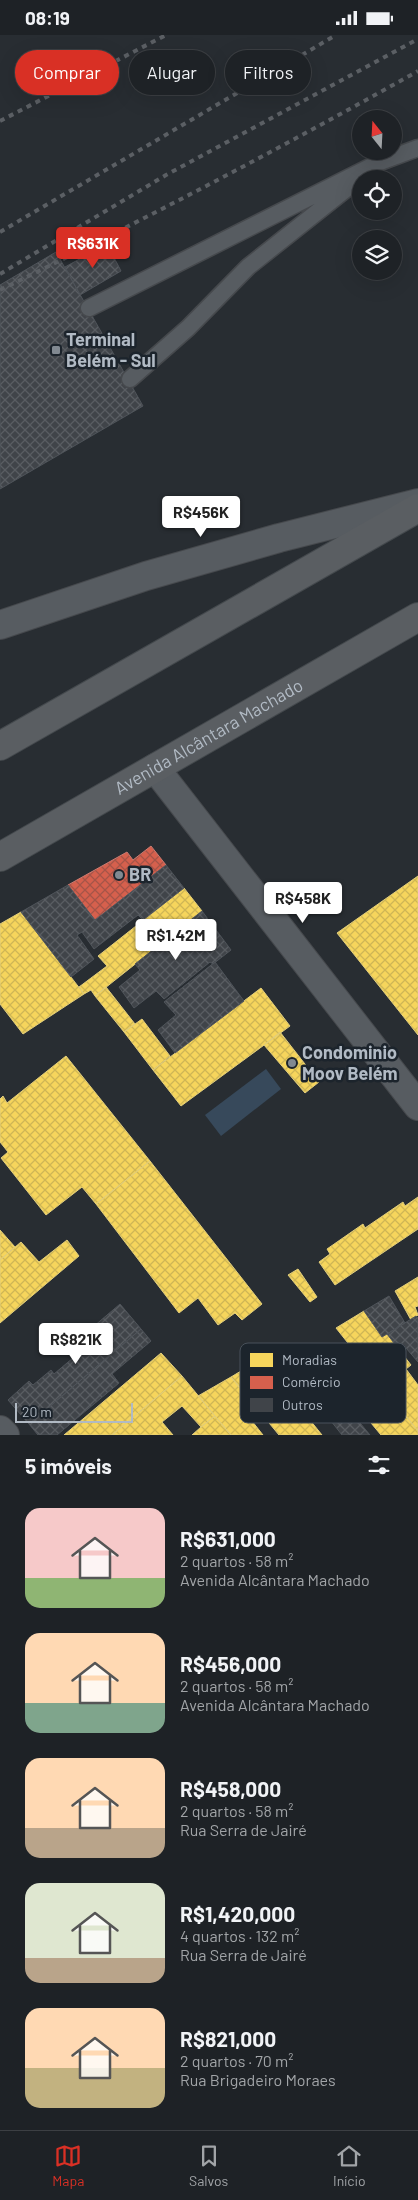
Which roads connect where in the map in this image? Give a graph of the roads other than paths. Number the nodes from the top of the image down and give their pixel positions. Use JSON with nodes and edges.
{"nodes":[{"id":1,"x":418,"y":147,"type":"edge"},
{"id":2,"x":380,"y":161,"type":"junction"},
{"id":3,"x":89,"y":308,"type":"dead end"},
{"id":4,"x":130,"y":379,"type":"dead end"},
{"id":5,"x":418,"y":503,"type":"edge"},
{"id":6,"x":418,"y":508,"type":"edge"},
{"id":7,"x":418,"y":617,"type":"edge"},
{"id":8,"x":0,"y":625,"type":"edge"},
{"id":9,"x":0,"y":747,"type":"edge"},
{"id":10,"x":155,"y":768,"type":"junction"},
{"id":11,"x":0,"y":857,"type":"edge"},
{"id":12,"x":418,"y":1107,"type":"edge"},
{"id":13,"x":0,"y":1429,"type":"edge"},
{"id":14,"x":5,"y":1435,"type":"edge"}],
"edges":[{"from":1,"to":2,"type":"lane"},
{"from":2,"to":3,"type":"lane"},
{"from":2,"to":4,"type":"lane"},
{"from":5,"to":8,"type":"street"},
{"from":6,"to":9,"type":"highway"},
{"from":7,"to":10,"type":"highway","name":"Avenida Alcântara Machado"},
{"from":10,"to":11,"type":"highway","name":"Avenida Alcântara Machado"},
{"from":10,"to":12,"type":"street"},
{"from":13,"to":14,"type":"street"}]}
